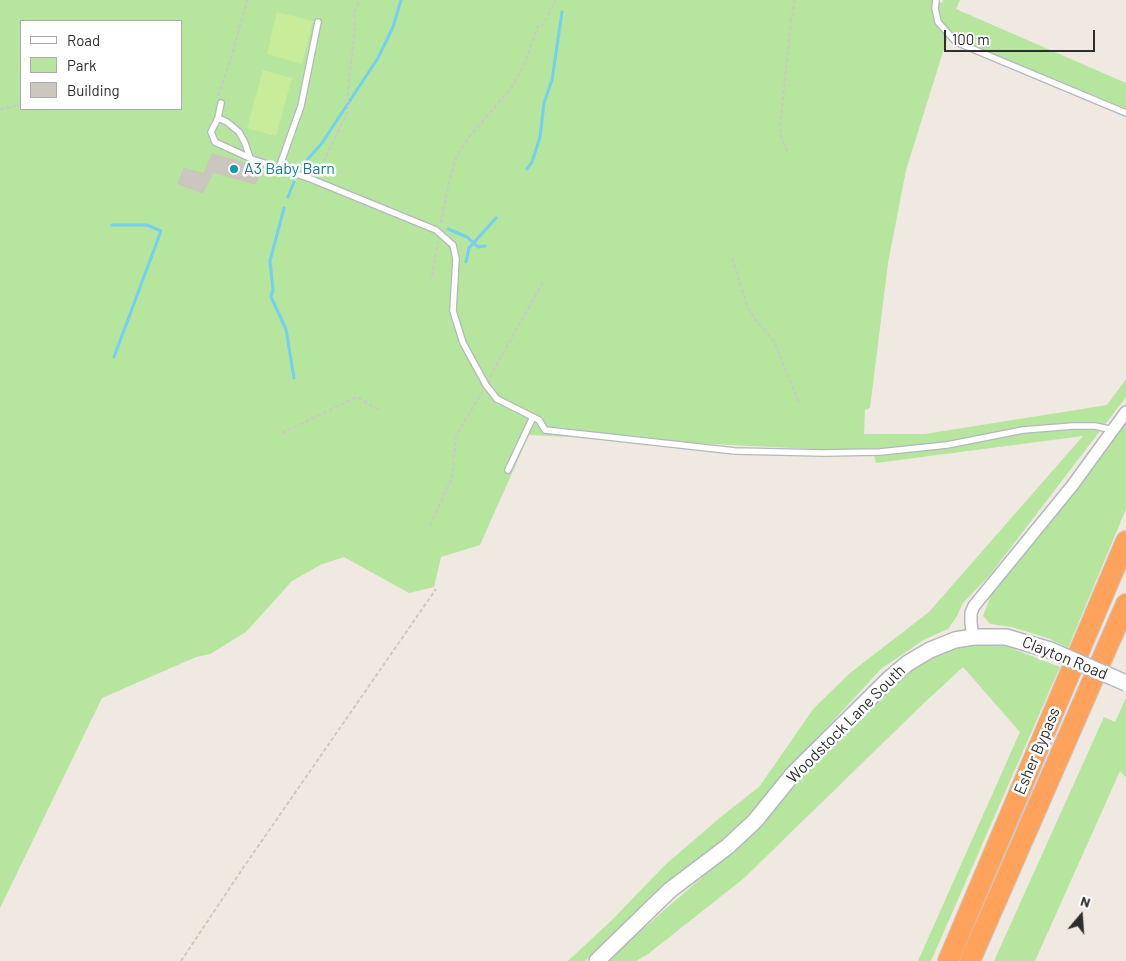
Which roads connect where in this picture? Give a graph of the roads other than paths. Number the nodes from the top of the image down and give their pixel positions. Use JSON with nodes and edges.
{"nodes":[{"id":1,"x":936,"y":0,"type":"edge"},
{"id":2,"x":318,"y":22,"type":"dead end"},
{"id":3,"x":221,"y":103,"type":"road end"},
{"id":4,"x":1126,"y":113,"type":"edge"},
{"id":5,"x":218,"y":118,"type":"junction"},
{"id":6,"x":250,"y":158,"type":"junction"},
{"id":7,"x":279,"y":168,"type":"junction"},
{"id":8,"x":1126,"y":412,"type":"edge"},
{"id":9,"x":533,"y":417,"type":"junction"},
{"id":10,"x":1113,"y":430,"type":"junction"},
{"id":11,"x":508,"y":470,"type":"dead end"},
{"id":12,"x":1126,"y":540,"type":"edge"},
{"id":13,"x":1126,"y":604,"type":"edge"},
{"id":14,"x":973,"y":637,"type":"junction"},
{"id":15,"x":1126,"y":683,"type":"edge"},
{"id":16,"x":597,"y":961,"type":"edge"},
{"id":17,"x":948,"y":961,"type":"edge"},
{"id":18,"x":970,"y":961,"type":"edge"}],
"edges":[{"from":1,"to":4,"type":"lane"},
{"from":2,"to":7,"type":"lane"},
{"from":3,"to":5,"type":"lane"},
{"from":5,"to":6,"type":"lane"},
{"from":5,"to":6,"type":"lane"},
{"from":6,"to":7,"type":"lane"},
{"from":7,"to":9,"type":"lane"},
{"from":8,"to":10,"type":"street"},
{"from":9,"to":10,"type":"lane"},
{"from":9,"to":11,"type":"lane"},
{"from":10,"to":14,"type":"street"},
{"from":12,"to":17,"type":"highway","name":"Esher Bypass"},
{"from":13,"to":18,"type":"highway","name":"Esher Bypass"},
{"from":14,"to":15,"type":"street","name":"Clayton Road","bridge":true},
{"from":14,"to":16,"type":"street","name":"Woodstock Lane South"}]}
